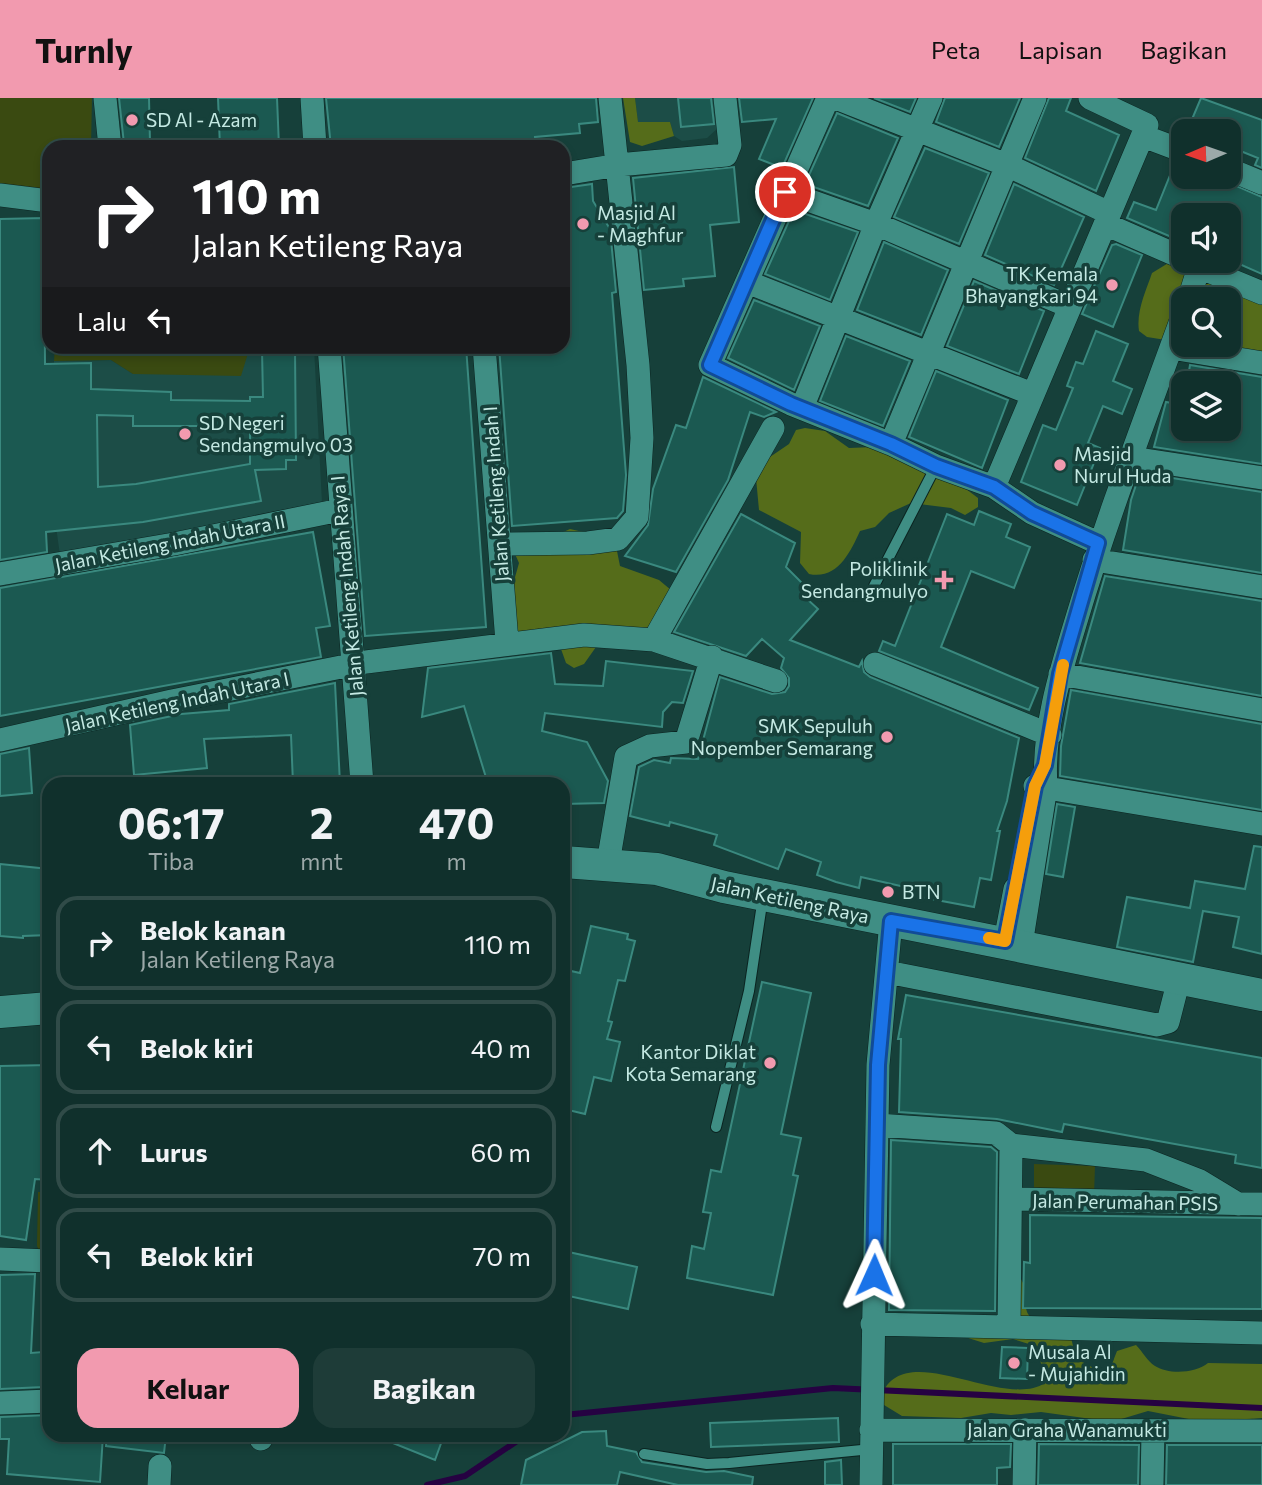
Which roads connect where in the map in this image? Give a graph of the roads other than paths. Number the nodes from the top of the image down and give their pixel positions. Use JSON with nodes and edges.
{"nodes":[{"id":1,"x":105,"y":98,"type":"edge"},
{"id":2,"x":312,"y":98,"type":"edge"},
{"id":3,"x":610,"y":98,"type":"edge"},
{"id":4,"x":725,"y":98,"type":"edge"},
{"id":5,"x":828,"y":98,"type":"edge"},
{"id":6,"x":836,"y":98,"type":"edge"},
{"id":7,"x":931,"y":98,"type":"edge"},
{"id":8,"x":1035,"y":98,"type":"edge"},
{"id":9,"x":1090,"y":98,"type":"edge"},
{"id":10,"x":1145,"y":129,"type":"junction"},
{"id":11,"x":918,"y":131,"type":"junction"},
{"id":12,"x":109,"y":140,"type":"edge"},
{"id":13,"x":315,"y":140,"type":"edge"},
{"id":14,"x":1171,"y":144,"type":"edge"},
{"id":15,"x":618,"y":165,"type":"junction"},
{"id":16,"x":1009,"y":166,"type":"junction"},
{"id":17,"x":570,"y":173,"type":"edge"},
{"id":18,"x":1241,"y":174,"type":"edge"},
{"id":19,"x":1262,"y":183,"type":"edge"},
{"id":20,"x":785,"y":192,"type":"junction"},
{"id":21,"x":0,"y":195,"type":"edge"},
{"id":22,"x":42,"y":200,"type":"edge"},
{"id":23,"x":1107,"y":219,"type":"junction"},
{"id":24,"x":876,"y":224,"type":"junction"},
{"id":25,"x":1171,"y":252,"type":"edge"},
{"id":26,"x":969,"y":262,"type":"junction"},
{"id":27,"x":1216,"y":273,"type":"edge"},
{"id":28,"x":747,"y":282,"type":"junction"},
{"id":29,"x":1262,"y":293,"type":"edge"},
{"id":30,"x":1068,"y":306,"type":"junction"},
{"id":31,"x":839,"y":318,"type":"junction"},
{"id":32,"x":1171,"y":348,"type":"edge"},
{"id":33,"x":929,"y":352,"type":"junction"},
{"id":34,"x":330,"y":354,"type":"edge"},
{"id":35,"x":485,"y":354,"type":"edge"},
{"id":36,"x":1226,"y":357,"type":"edge"},
{"id":37,"x":1262,"y":363,"type":"edge"},
{"id":38,"x":1032,"y":394,"type":"junction"},
{"id":39,"x":802,"y":408,"type":"junction"},
{"id":40,"x":773,"y":428,"type":"dead end"},
{"id":41,"x":891,"y":444,"type":"junction"},
{"id":42,"x":1132,"y":458,"type":"junction"},
{"id":43,"x":936,"y":466,"type":"junction"},
{"id":44,"x":1262,"y":478,"type":"edge"},
{"id":45,"x":994,"y":487,"type":"junction"},
{"id":46,"x":340,"y":510,"type":"junction"},
{"id":47,"x":500,"y":544,"type":"junction"},
{"id":48,"x":1096,"y":552,"type":"junction"},
{"id":49,"x":0,"y":574,"type":"edge"},
{"id":50,"x":874,"y":586,"type":"dead end"},
{"id":51,"x":1262,"y":587,"type":"edge"},
{"id":52,"x":653,"y":640,"type":"junction"},
{"id":53,"x":507,"y":642,"type":"junction"},
{"id":54,"x":712,"y":657,"type":"junction"},
{"id":55,"x":875,"y":664,"type":"dead end"},
{"id":56,"x":354,"y":666,"type":"junction"},
{"id":57,"x":1060,"y":674,"type":"junction"},
{"id":58,"x":776,"y":681,"type":"dead end"},
{"id":59,"x":1262,"y":710,"type":"edge"},
{"id":60,"x":1050,"y":735,"type":"junction"},
{"id":61,"x":0,"y":740,"type":"edge"},
{"id":62,"x":362,"y":777,"type":"edge"},
{"id":63,"x":1042,"y":779,"type":"junction"},
{"id":64,"x":1262,"y":824,"type":"edge"},
{"id":65,"x":608,"y":863,"type":"junction"},
{"id":66,"x":570,"y":865,"type":"edge"},
{"id":67,"x":763,"y":895,"type":"junction"},
{"id":68,"x":891,"y":921,"type":"junction"},
{"id":69,"x":1013,"y":943,"type":"junction"},
{"id":70,"x":887,"y":972,"type":"junction"},
{"id":71,"x":1180,"y":979,"type":"junction"},
{"id":72,"x":1262,"y":995,"type":"edge"},
{"id":73,"x":42,"y":1008,"type":"edge"},
{"id":74,"x":0,"y":1012,"type":"edge"},
{"id":75,"x":877,"y":1125,"type":"junction"},
{"id":76,"x":716,"y":1127,"type":"dead end"},
{"id":77,"x":1011,"y":1144,"type":"junction"},
{"id":78,"x":1012,"y":1199,"type":"junction"},
{"id":79,"x":1262,"y":1204,"type":"edge"},
{"id":80,"x":1238,"y":1205,"type":"junction"},
{"id":81,"x":0,"y":1259,"type":"edge"},
{"id":82,"x":42,"y":1261,"type":"edge"},
{"id":83,"x":1009,"y":1326,"type":"junction"},
{"id":84,"x":872,"y":1332,"type":"junction"},
{"id":85,"x":1262,"y":1333,"type":"edge"},
{"id":86,"x":42,"y":1401,"type":"edge"},
{"id":87,"x":0,"y":1403,"type":"edge"},
{"id":88,"x":872,"y":1430,"type":"junction"},
{"id":89,"x":1025,"y":1430,"type":"junction"},
{"id":90,"x":1153,"y":1430,"type":"junction"},
{"id":91,"x":1262,"y":1431,"type":"edge"},
{"id":92,"x":644,"y":1454,"type":"dead end"},
{"id":93,"x":871,"y":1485,"type":"edge"},
{"id":94,"x":1024,"y":1485,"type":"edge"},
{"id":95,"x":1152,"y":1485,"type":"edge"}],
"edges":[{"from":1,"to":12,"type":"street"},
{"from":2,"to":13,"type":"street"},
{"from":3,"to":15,"type":"street"},
{"from":4,"to":15,"type":"street"},
{"from":5,"to":20,"type":"street"},
{"from":6,"to":11,"type":"street"},
{"from":7,"to":11,"type":"street"},
{"from":8,"to":16,"type":"street"},
{"from":9,"to":10,"type":"street"},
{"from":10,"to":14,"type":"street"},
{"from":10,"to":23,"type":"street"},
{"from":11,"to":16,"type":"street"},
{"from":11,"to":24,"type":"street"},
{"from":15,"to":17,"type":"street"},
{"from":15,"to":47,"type":"street"},
{"from":16,"to":23,"type":"street"},
{"from":16,"to":26,"type":"street"},
{"from":18,"to":19,"type":"street"},
{"from":20,"to":24,"type":"street"},
{"from":20,"to":28,"type":"street"},
{"from":21,"to":22,"type":"street"},
{"from":23,"to":25,"type":"street"},
{"from":23,"to":30,"type":"street"},
{"from":24,"to":26,"type":"street"},
{"from":24,"to":31,"type":"street"},
{"from":26,"to":30,"type":"street"},
{"from":26,"to":33,"type":"street"},
{"from":27,"to":29,"type":"street"},
{"from":28,"to":31,"type":"street"},
{"from":28,"to":39,"type":"street"},
{"from":30,"to":38,"type":"street"},
{"from":31,"to":33,"type":"street"},
{"from":31,"to":39,"type":"street"},
{"from":32,"to":42,"type":"street"},
{"from":33,"to":38,"type":"street"},
{"from":33,"to":41,"type":"street"},
{"from":34,"to":46,"type":"street","name":"Jalan Ketileng Indah Raya I"},
{"from":35,"to":47,"type":"street","name":"Jalan Ketileng Indah I"},
{"from":36,"to":37,"type":"street"},
{"from":38,"to":45,"type":"street"},
{"from":39,"to":41,"type":"street"},
{"from":40,"to":52,"type":"street"},
{"from":41,"to":43,"type":"street"},
{"from":42,"to":44,"type":"street"},
{"from":42,"to":48,"type":"street"},
{"from":43,"to":45,"type":"street"},
{"from":43,"to":50,"type":"lane"},
{"from":45,"to":48,"type":"street"},
{"from":46,"to":49,"type":"street","name":"Jalan Ketileng Indah Utara II"},
{"from":46,"to":56,"type":"street","name":"Jalan Ketileng Indah Raya I"},
{"from":47,"to":53,"type":"street","name":"Jalan Ketileng Indah I"},
{"from":48,"to":51,"type":"street"},
{"from":48,"to":57,"type":"street"},
{"from":52,"to":53,"type":"street"},
{"from":52,"to":54,"type":"street"},
{"from":53,"to":56,"type":"street"},
{"from":54,"to":58,"type":"street"},
{"from":54,"to":65,"type":"street"},
{"from":55,"to":60,"type":"street"},
{"from":56,"to":61,"type":"street","name":"Jalan Ketileng Indah Utara I"},
{"from":56,"to":62,"type":"street","name":"Jalan Ketileng Indah Raya I"},
{"from":57,"to":59,"type":"street"},
{"from":57,"to":60,"type":"street"},
{"from":60,"to":63,"type":"street"},
{"from":63,"to":64,"type":"street"},
{"from":63,"to":69,"type":"street"},
{"from":65,"to":66,"type":"main road","name":"Jalan Ketileng Raya"},
{"from":65,"to":67,"type":"main road","name":"Jalan Ketileng Raya"},
{"from":67,"to":68,"type":"main road","name":"Jalan Ketileng Raya"},
{"from":67,"to":76,"type":"lane"},
{"from":68,"to":69,"type":"main road","name":"Jalan Ketileng Raya"},
{"from":68,"to":70,"type":"street"},
{"from":69,"to":71,"type":"main road","name":"Jalan Ketileng Raya"},
{"from":70,"to":71,"type":"street"},
{"from":70,"to":75,"type":"street"},
{"from":71,"to":72,"type":"main road","name":"Jalan Ketileng Raya"},
{"from":73,"to":74,"type":"main road"},
{"from":75,"to":77,"type":"street","name":"Jalan Perumahan PSIS"},
{"from":75,"to":84,"type":"street"},
{"from":77,"to":78,"type":"street","name":"Jalan Perumahan PSIS"},
{"from":77,"to":80,"type":"street","name":"Jalan Perumahan PSIS"},
{"from":78,"to":80,"type":"street","name":"Jalan Perumahan PSIS"},
{"from":78,"to":83,"type":"street","name":"Jalan Perumahan PSIS"},
{"from":79,"to":80,"type":"street","name":"Jalan Perumahan PSIS"},
{"from":81,"to":82,"type":"street"},
{"from":83,"to":84,"type":"street"},
{"from":83,"to":85,"type":"street"},
{"from":84,"to":88,"type":"street"},
{"from":86,"to":87,"type":"street"},
{"from":88,"to":89,"type":"street","name":"Jalan Graha Wanamukti"},
{"from":88,"to":92,"type":"lane"},
{"from":88,"to":93,"type":"street"},
{"from":89,"to":90,"type":"street","name":"Jalan Graha Wanamukti"},
{"from":89,"to":94,"type":"street"},
{"from":90,"to":91,"type":"street","name":"Jalan Graha Wanamukti"},
{"from":90,"to":95,"type":"street"}]}
